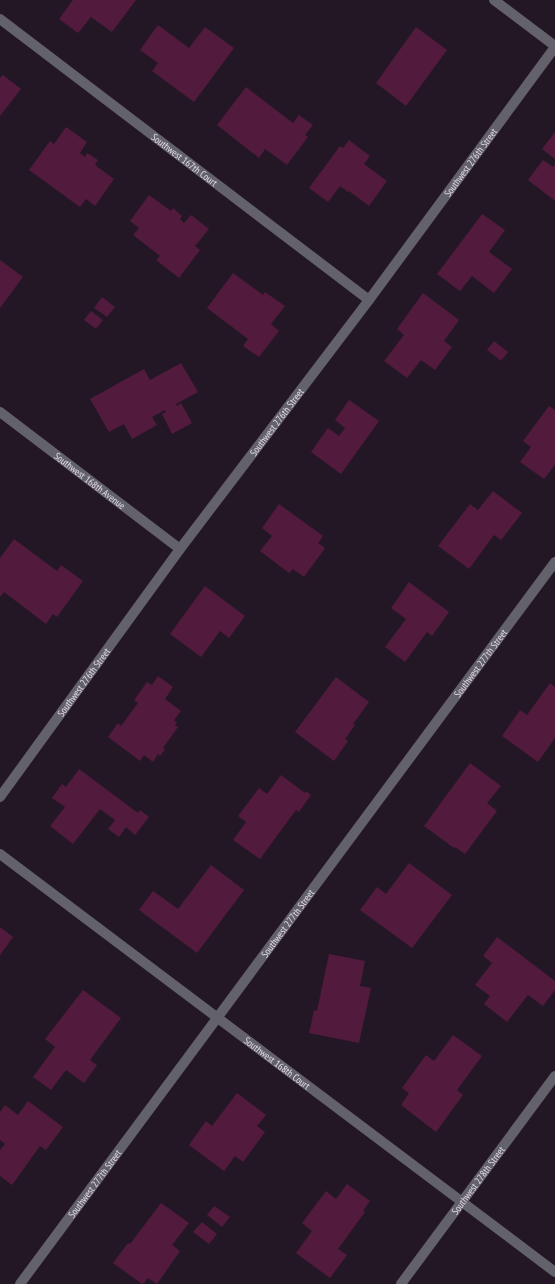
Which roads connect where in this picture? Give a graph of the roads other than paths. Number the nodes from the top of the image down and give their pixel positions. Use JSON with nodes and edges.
{"nodes":[{"id":1,"x":494,"y":0,"type":"edge"},
{"id":2,"x":0,"y":19,"type":"edge"},
{"id":3,"x":555,"y":46,"type":"edge"},
{"id":4,"x":370,"y":300,"type":"junction"},
{"id":5,"x":0,"y":412,"type":"edge"},
{"id":6,"x":180,"y":549,"type":"junction"},
{"id":7,"x":555,"y":562,"type":"edge"},
{"id":8,"x":0,"y":798,"type":"edge"},
{"id":9,"x":0,"y":854,"type":"edge"},
{"id":10,"x":217,"y":1018,"type":"junction"},
{"id":11,"x":555,"y":1076,"type":"edge"},
{"id":12,"x":462,"y":1202,"type":"junction"},
{"id":13,"x":555,"y":1272,"type":"edge"},
{"id":14,"x":20,"y":1284,"type":"edge"},
{"id":15,"x":401,"y":1284,"type":"edge"}],
"edges":[{"from":1,"to":3,"type":"street"},
{"from":2,"to":4,"type":"street","name":"Southwest 167th Court"},
{"from":3,"to":4,"type":"street","name":"Southwest 276th Street"},
{"from":4,"to":6,"type":"street","name":"Southwest 276th Street"},
{"from":5,"to":6,"type":"street","name":"Southwest 168th Avenue"},
{"from":6,"to":8,"type":"street","name":"Southwest 276th Street"},
{"from":7,"to":10,"type":"street","name":"Southwest 277th Street"},
{"from":9,"to":10,"type":"street","name":"Southwest 168th Court"},
{"from":10,"to":12,"type":"street","name":"Southwest 168th Court"},
{"from":10,"to":14,"type":"street","name":"Southwest 277th Street"},
{"from":11,"to":12,"type":"street","name":"Southwest 278th Street"},
{"from":12,"to":13,"type":"street","name":"Southwest 168th Court"},
{"from":12,"to":15,"type":"street","name":"Southwest 278th Street"}]}
